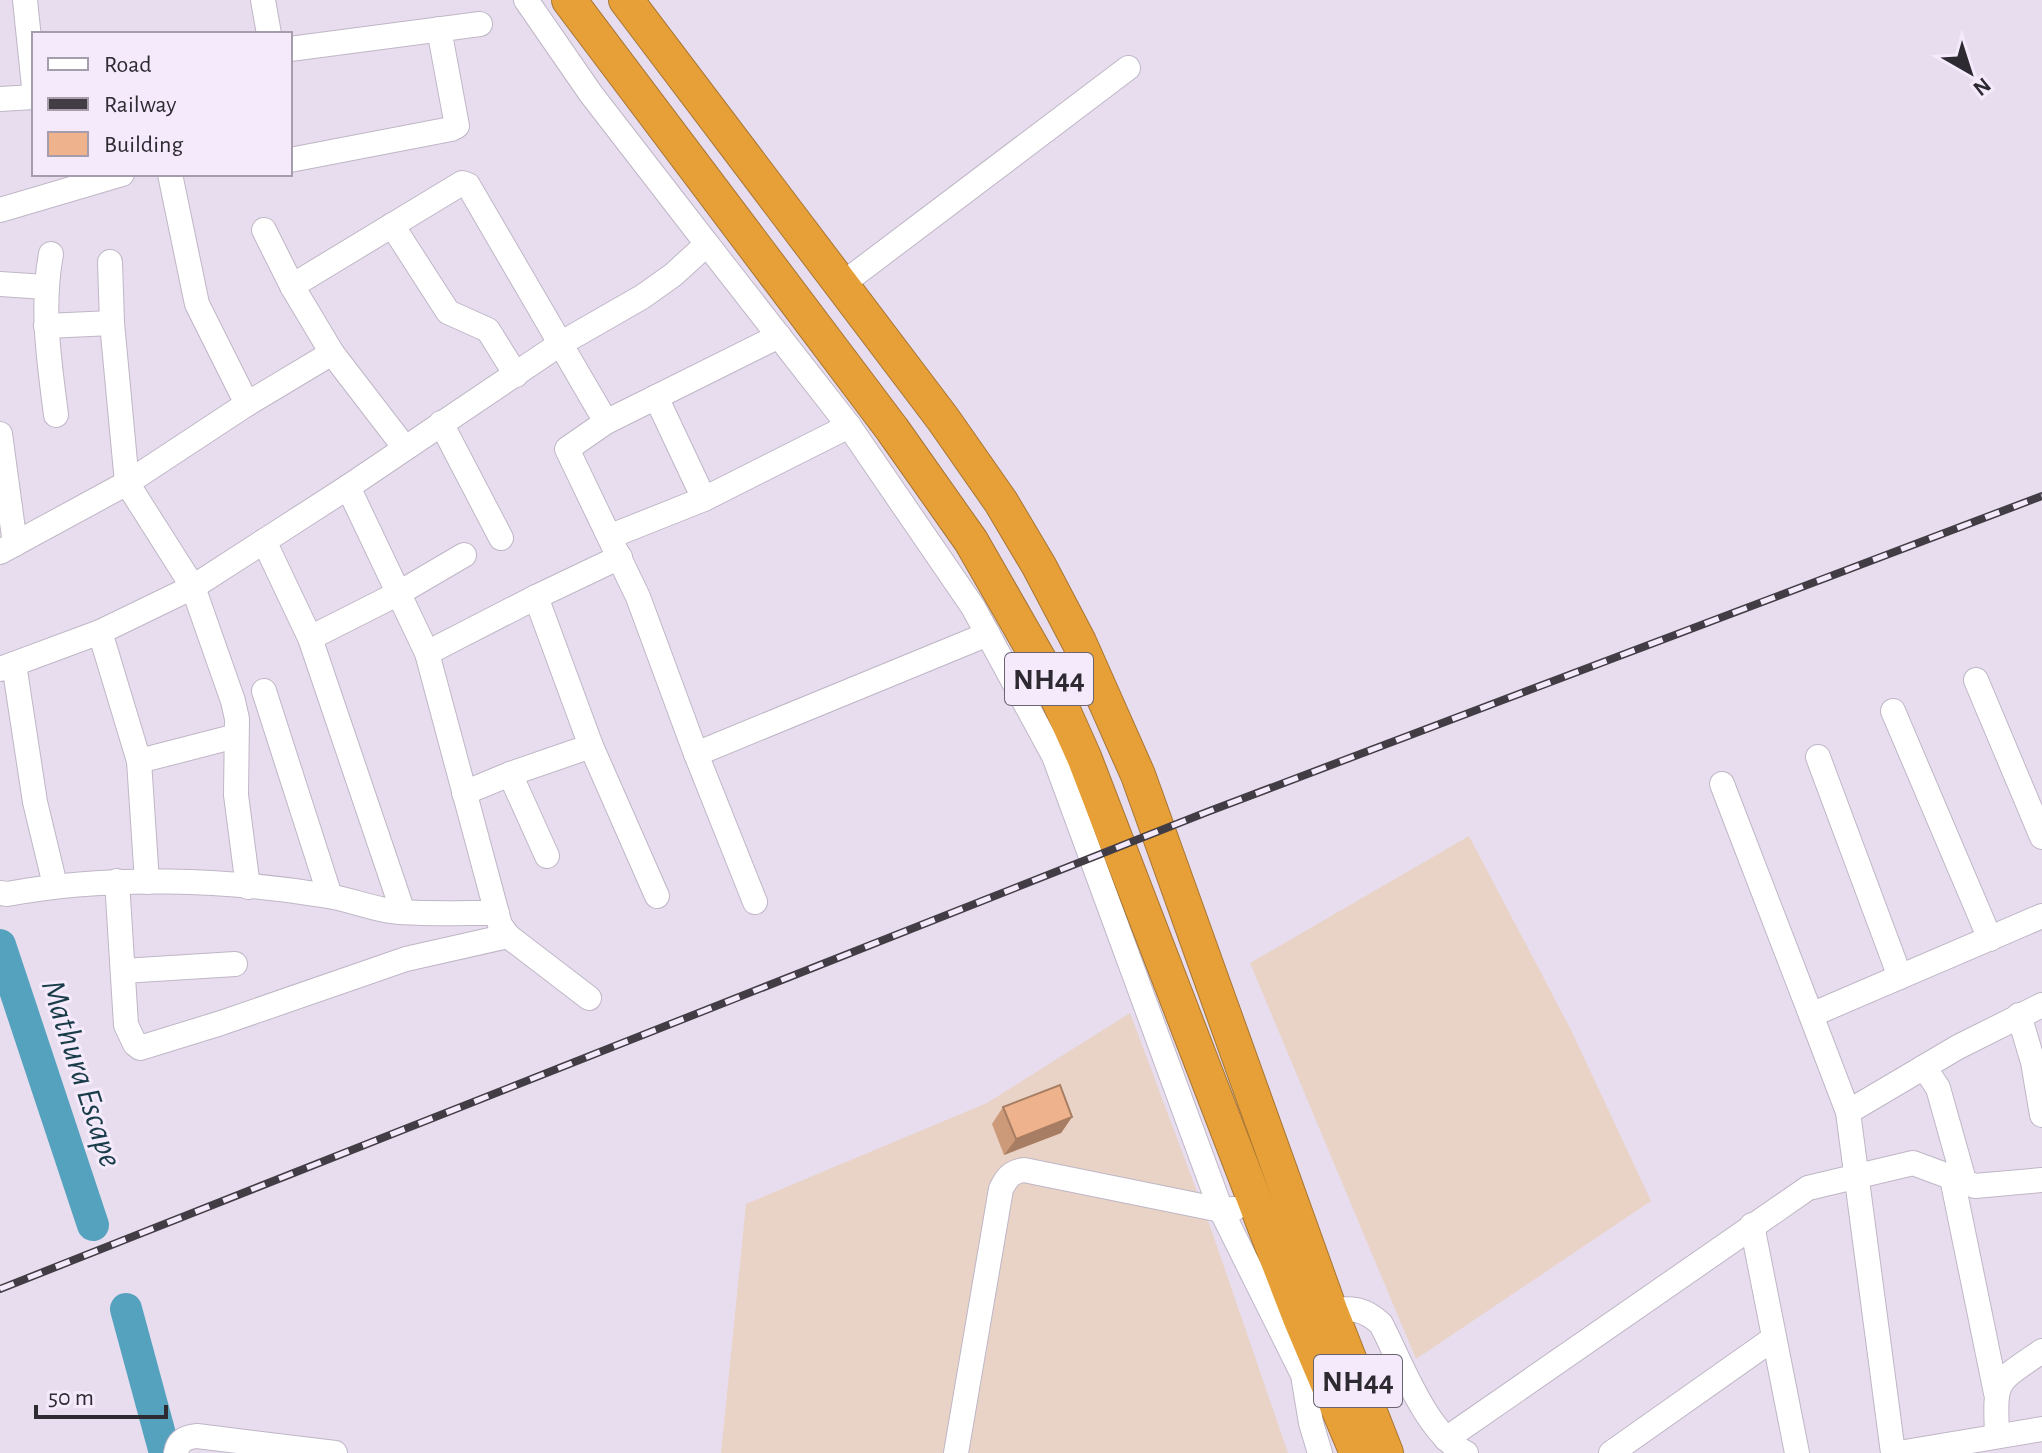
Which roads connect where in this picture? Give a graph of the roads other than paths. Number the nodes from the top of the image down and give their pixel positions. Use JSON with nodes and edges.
{"nodes":[{"id":1,"x":25,"y":0,"type":"edge"},
{"id":2,"x":263,"y":0,"type":"edge"},
{"id":3,"x":526,"y":0,"type":"edge"},
{"id":4,"x":569,"y":0,"type":"edge"},
{"id":5,"x":626,"y":0,"type":"edge"},
{"id":6,"x":480,"y":24,"type":"dead end"},
{"id":7,"x":439,"y":29,"type":"junction"},
{"id":8,"x":269,"y":32,"type":"edge"},
{"id":9,"x":292,"y":49,"type":"edge"},
{"id":10,"x":32,"y":68,"type":"edge"},
{"id":11,"x":1128,"y":68,"type":"dead end"},
{"id":12,"x":32,"y":97,"type":"edge"},
{"id":13,"x":0,"y":99,"type":"edge"},
{"id":14,"x":292,"y":160,"type":"edge"},
{"id":15,"x":170,"y":176,"type":"edge"},
{"id":16,"x":91,"y":179,"type":"edge"},
{"id":17,"x":0,"y":210,"type":"edge"},
{"id":18,"x":392,"y":225,"type":"junction"},
{"id":19,"x":264,"y":230,"type":"dead end"},
{"id":20,"x":707,"y":244,"type":"junction"},
{"id":21,"x":51,"y":254,"type":"dead end"},
{"id":22,"x":110,"y":262,"type":"dead end"},
{"id":23,"x":0,"y":284,"type":"edge"},
{"id":24,"x":841,"y":285,"type":"junction"},
{"id":25,"x":292,"y":286,"type":"junction"},
{"id":26,"x":45,"y":287,"type":"junction"},
{"id":27,"x":112,"y":323,"type":"junction"},
{"id":28,"x":46,"y":326,"type":"junction"},
{"id":29,"x":779,"y":336,"type":"junction"},
{"id":30,"x":560,"y":344,"type":"junction"},
{"id":31,"x":332,"y":353,"type":"junction"},
{"id":32,"x":516,"y":375,"type":"junction"},
{"id":33,"x":656,"y":397,"type":"junction"},
{"id":34,"x":247,"y":404,"type":"junction"},
{"id":35,"x":56,"y":415,"type":"dead end"},
{"id":36,"x":606,"y":422,"type":"junction"},
{"id":37,"x":441,"y":423,"type":"junction"},
{"id":38,"x":849,"y":426,"type":"junction"},
{"id":39,"x":0,"y":434,"type":"edge"},
{"id":40,"x":405,"y":448,"type":"junction"},
{"id":41,"x":127,"y":483,"type":"junction"},
{"id":42,"x":348,"y":487,"type":"junction"},
{"id":43,"x":704,"y":499,"type":"junction"},
{"id":44,"x":501,"y":538,"type":"dead end"},
{"id":45,"x":264,"y":541,"type":"junction"},
{"id":46,"x":615,"y":547,"type":"junction"},
{"id":47,"x":7,"y":548,"type":"edge"},
{"id":48,"x":464,"y":555,"type":"dead end"},
{"id":49,"x":193,"y":587,"type":"junction"},
{"id":50,"x":399,"y":593,"type":"junction"},
{"id":51,"x":536,"y":597,"type":"junction"},
{"id":52,"x":100,"y":632,"type":"junction"},
{"id":53,"x":988,"y":634,"type":"junction"},
{"id":54,"x":310,"y":638,"type":"junction"},
{"id":55,"x":427,"y":653,"type":"junction"},
{"id":56,"x":7,"y":666,"type":"edge"},
{"id":57,"x":1976,"y":680,"type":"dead end"},
{"id":58,"x":264,"y":691,"type":"dead end"},
{"id":59,"x":1893,"y":711,"type":"dead end"},
{"id":60,"x":236,"y":736,"type":"junction"},
{"id":61,"x":591,"y":746,"type":"junction"},
{"id":62,"x":696,"y":754,"type":"junction"},
{"id":63,"x":1818,"y":757,"type":"dead end"},
{"id":64,"x":139,"y":761,"type":"junction"},
{"id":65,"x":510,"y":774,"type":"junction"},
{"id":66,"x":1722,"y":784,"type":"dead end"},
{"id":67,"x":464,"y":793,"type":"junction"},
{"id":68,"x":2042,"y":837,"type":"edge"},
{"id":69,"x":547,"y":856,"type":"dead end"},
{"id":70,"x":117,"y":881,"type":"junction"},
{"id":71,"x":147,"y":882,"type":"junction"},
{"id":72,"x":55,"y":885,"type":"junction"},
{"id":73,"x":248,"y":887,"type":"junction"},
{"id":74,"x":0,"y":893,"type":"edge"},
{"id":75,"x":330,"y":896,"type":"junction"},
{"id":76,"x":657,"y":896,"type":"dead end"},
{"id":77,"x":755,"y":902,"type":"dead end"},
{"id":78,"x":403,"y":912,"type":"junction"},
{"id":79,"x":497,"y":913,"type":"junction"},
{"id":80,"x":2042,"y":917,"type":"edge"},
{"id":81,"x":508,"y":936,"type":"junction"},
{"id":82,"x":1990,"y":939,"type":"junction"},
{"id":83,"x":235,"y":964,"type":"dead end"},
{"id":84,"x":123,"y":971,"type":"junction"},
{"id":85,"x":1900,"y":977,"type":"junction"},
{"id":86,"x":589,"y":998,"type":"dead end"},
{"id":87,"x":2042,"y":1005,"type":"edge"},
{"id":88,"x":1811,"y":1015,"type":"junction"},
{"id":89,"x":2019,"y":1015,"type":"junction"},
{"id":90,"x":1924,"y":1067,"type":"junction"},
{"id":91,"x":1848,"y":1112,"type":"junction"},
{"id":92,"x":2042,"y":1115,"type":"edge"},
{"id":93,"x":1858,"y":1176,"type":"junction"},
{"id":94,"x":2042,"y":1180,"type":"edge"},
{"id":95,"x":1958,"y":1181,"type":"junction"},
{"id":96,"x":1257,"y":1208,"type":"junction"},
{"id":97,"x":1221,"y":1210,"type":"junction"},
{"id":98,"x":1752,"y":1225,"type":"junction"},
{"id":99,"x":1330,"y":1310,"type":"junction"},
{"id":100,"x":1774,"y":1338,"type":"junction"},
{"id":101,"x":2042,"y":1351,"type":"edge"},
{"id":102,"x":1996,"y":1393,"type":"junction"},
{"id":103,"x":2042,"y":1429,"type":"edge"},
{"id":104,"x":1997,"y":1436,"type":"junction"},
{"id":105,"x":1456,"y":1446,"type":"edge"},
{"id":106,"x":176,"y":1453,"type":"edge"},
{"id":107,"x":335,"y":1453,"type":"edge"},
{"id":108,"x":956,"y":1453,"type":"edge"},
{"id":109,"x":1320,"y":1453,"type":"edge"},
{"id":110,"x":1357,"y":1453,"type":"edge"},
{"id":111,"x":1386,"y":1453,"type":"edge"},
{"id":112,"x":1611,"y":1453,"type":"edge"},
{"id":113,"x":1797,"y":1453,"type":"edge"},
{"id":114,"x":1893,"y":1453,"type":"edge"},
{"id":115,"x":1899,"y":1453,"type":"edge"}],
"edges":[{"from":1,"to":10,"type":"street"},
{"from":2,"to":8,"type":"street"},
{"from":3,"to":20,"type":"street"},
{"from":4,"to":96,"type":"highway","number":"NH44"},
{"from":5,"to":24,"type":"highway","number":"NH44"},
{"from":6,"to":7,"type":"street"},
{"from":7,"to":9,"type":"street"},
{"from":7,"to":14,"type":"street"},
{"from":11,"to":24,"type":"street"},
{"from":12,"to":13,"type":"street"},
{"from":15,"to":34,"type":"street"},
{"from":16,"to":17,"type":"street"},
{"from":18,"to":25,"type":"street"},
{"from":18,"to":30,"type":"street"},
{"from":18,"to":32,"type":"street"},
{"from":19,"to":25,"type":"street"},
{"from":20,"to":29,"type":"street"},
{"from":20,"to":30,"type":"street"},
{"from":21,"to":26,"type":"street"},
{"from":22,"to":27,"type":"street"},
{"from":23,"to":26,"type":"street"},
{"from":24,"to":99,"type":"highway","number":"NH44"},
{"from":25,"to":31,"type":"street"},
{"from":26,"to":28,"type":"street"},
{"from":27,"to":28,"type":"street"},
{"from":27,"to":41,"type":"street"},
{"from":28,"to":35,"type":"street"},
{"from":29,"to":33,"type":"street"},
{"from":29,"to":38,"type":"street"},
{"from":30,"to":32,"type":"street"},
{"from":30,"to":36,"type":"street"},
{"from":31,"to":34,"type":"street"},
{"from":31,"to":40,"type":"street"},
{"from":32,"to":37,"type":"street"},
{"from":33,"to":36,"type":"street"},
{"from":33,"to":43,"type":"street"},
{"from":34,"to":41,"type":"street"},
{"from":36,"to":46,"type":"street"},
{"from":37,"to":40,"type":"street"},
{"from":37,"to":44,"type":"street"},
{"from":38,"to":43,"type":"street"},
{"from":38,"to":53,"type":"street"},
{"from":39,"to":47,"type":"street"},
{"from":40,"to":42,"type":"street"},
{"from":41,"to":47,"type":"street"},
{"from":41,"to":49,"type":"street"},
{"from":42,"to":45,"type":"street"},
{"from":42,"to":50,"type":"street"},
{"from":43,"to":46,"type":"street"},
{"from":45,"to":49,"type":"street"},
{"from":45,"to":54,"type":"street"},
{"from":46,"to":51,"type":"street"},
{"from":46,"to":62,"type":"street"},
{"from":48,"to":50,"type":"street"},
{"from":49,"to":52,"type":"street"},
{"from":49,"to":60,"type":"street"},
{"from":50,"to":54,"type":"street"},
{"from":50,"to":55,"type":"street"},
{"from":51,"to":55,"type":"street"},
{"from":51,"to":61,"type":"street"},
{"from":52,"to":56,"type":"street"},
{"from":52,"to":64,"type":"street"},
{"from":53,"to":62,"type":"street"},
{"from":53,"to":97,"type":"street"},
{"from":54,"to":78,"type":"street"},
{"from":55,"to":67,"type":"street"},
{"from":56,"to":72,"type":"street"},
{"from":57,"to":68,"type":"street"},
{"from":58,"to":75,"type":"street"},
{"from":59,"to":82,"type":"street"},
{"from":60,"to":64,"type":"street"},
{"from":60,"to":73,"type":"street"},
{"from":61,"to":65,"type":"street"},
{"from":61,"to":76,"type":"street"},
{"from":62,"to":77,"type":"street"},
{"from":63,"to":85,"type":"street"},
{"from":64,"to":71,"type":"street"},
{"from":65,"to":67,"type":"street"},
{"from":65,"to":69,"type":"street"},
{"from":66,"to":88,"type":"street"},
{"from":67,"to":79,"type":"street"},
{"from":70,"to":71,"type":"street"},
{"from":70,"to":72,"type":"street"},
{"from":70,"to":84,"type":"street"},
{"from":71,"to":73,"type":"street"},
{"from":72,"to":74,"type":"street"},
{"from":73,"to":75,"type":"street"},
{"from":75,"to":78,"type":"street"},
{"from":78,"to":79,"type":"street"},
{"from":79,"to":81,"type":"street"},
{"from":80,"to":82,"type":"street"},
{"from":81,"to":84,"type":"street"},
{"from":81,"to":86,"type":"street"},
{"from":82,"to":85,"type":"street"},
{"from":83,"to":84,"type":"street"},
{"from":85,"to":88,"type":"street"},
{"from":87,"to":89,"type":"street"},
{"from":88,"to":91,"type":"street"},
{"from":89,"to":90,"type":"street"},
{"from":89,"to":92,"type":"street"},
{"from":90,"to":91,"type":"street"},
{"from":90,"to":95,"type":"street"},
{"from":91,"to":93,"type":"street"},
{"from":93,"to":95,"type":"street"},
{"from":93,"to":98,"type":"street"},
{"from":93,"to":114,"type":"street"},
{"from":94,"to":95,"type":"street"},
{"from":95,"to":102,"type":"street"},
{"from":96,"to":97,"type":"street"},
{"from":96,"to":110,"type":"highway","number":"NH44"},
{"from":97,"to":108,"type":"street"},
{"from":97,"to":109,"type":"street"},
{"from":98,"to":100,"type":"street"},
{"from":98,"to":105,"type":"street"},
{"from":99,"to":105,"type":"street"},
{"from":99,"to":111,"type":"highway","number":"NH44"},
{"from":100,"to":112,"type":"street"},
{"from":100,"to":113,"type":"street"},
{"from":101,"to":102,"type":"street"},
{"from":102,"to":104,"type":"street"},
{"from":103,"to":104,"type":"street"},
{"from":104,"to":115,"type":"street"},
{"from":106,"to":107,"type":"street"}]}
